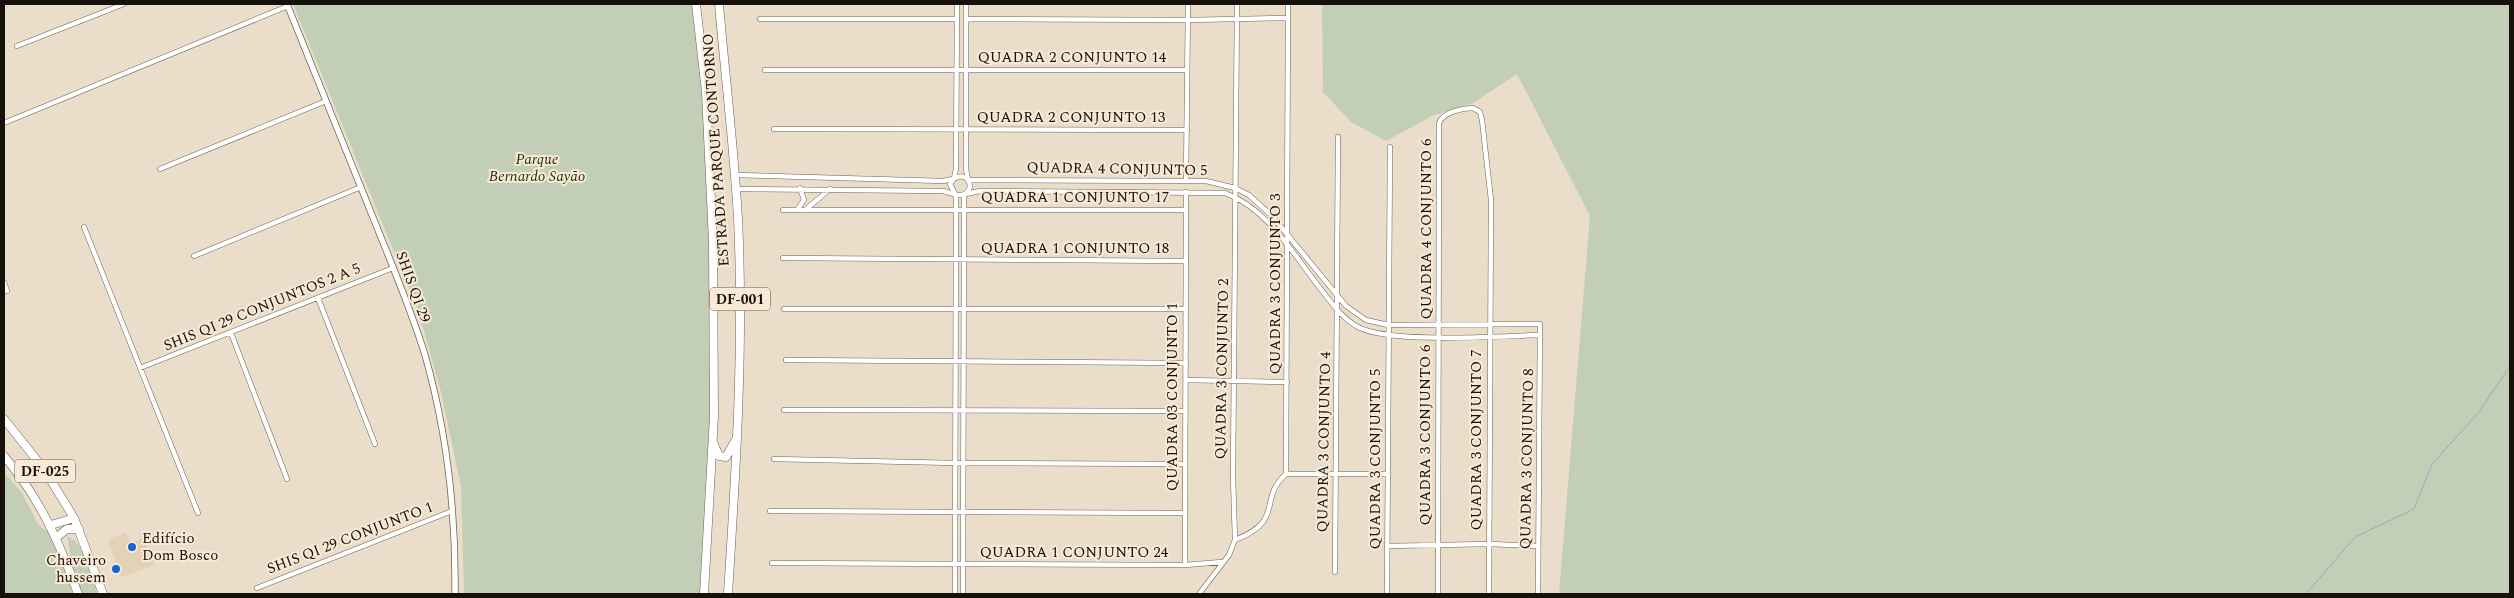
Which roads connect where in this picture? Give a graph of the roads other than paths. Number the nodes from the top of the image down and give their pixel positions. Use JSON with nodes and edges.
{"nodes":[{"id":1,"x":124,"y":4,"type":"edge"},
{"id":2,"x":696,"y":4,"type":"edge"},
{"id":3,"x":719,"y":4,"type":"edge"},
{"id":4,"x":957,"y":4,"type":"edge"},
{"id":5,"x":966,"y":4,"type":"edge"},
{"id":6,"x":1188,"y":4,"type":"edge"},
{"id":7,"x":1237,"y":4,"type":"edge"},
{"id":8,"x":1288,"y":4,"type":"edge"},
{"id":9,"x":287,"y":5,"type":"edge"},
{"id":10,"x":1288,"y":18,"type":"junction"},
{"id":11,"x":760,"y":19,"type":"dead end"},
{"id":12,"x":957,"y":19,"type":"junction"},
{"id":13,"x":966,"y":19,"type":"junction"},
{"id":14,"x":1237,"y":19,"type":"junction"},
{"id":15,"x":1188,"y":20,"type":"junction"},
{"id":16,"x":17,"y":46,"type":"dead end"},
{"id":17,"x":957,"y":69,"type":"junction"},
{"id":18,"x":966,"y":69,"type":"junction"},
{"id":19,"x":765,"y":70,"type":"dead end"},
{"id":20,"x":1188,"y":70,"type":"junction"},
{"id":21,"x":326,"y":101,"type":"junction"},
{"id":22,"x":4,"y":123,"type":"edge"},
{"id":23,"x":1439,"y":123,"type":"joint"},
{"id":24,"x":774,"y":129,"type":"dead end"},
{"id":25,"x":956,"y":130,"type":"junction"},
{"id":26,"x":966,"y":130,"type":"junction"},
{"id":27,"x":1187,"y":130,"type":"junction"},
{"id":28,"x":1338,"y":137,"type":"dead end"},
{"id":29,"x":1390,"y":147,"type":"dead end"},
{"id":30,"x":160,"y":169,"type":"dead end"},
{"id":31,"x":735,"y":176,"type":"junction"},
{"id":32,"x":778,"y":177,"type":"junction"},
{"id":33,"x":796,"y":178,"type":"junction"},
{"id":34,"x":954,"y":179,"type":"junction"},
{"id":35,"x":968,"y":179,"type":"junction"},
{"id":36,"x":1179,"y":181,"type":"junction"},
{"id":37,"x":1188,"y":181,"type":"junction"},
{"id":38,"x":361,"y":188,"type":"junction"},
{"id":39,"x":778,"y":188,"type":"junction"},
{"id":40,"x":798,"y":188,"type":"junction"},
{"id":41,"x":1235,"y":188,"type":"junction"},
{"id":42,"x":736,"y":189,"type":"junction"},
{"id":43,"x":830,"y":189,"type":"junction"},
{"id":44,"x":1178,"y":192,"type":"junction"},
{"id":45,"x":1189,"y":192,"type":"junction"},
{"id":46,"x":955,"y":194,"type":"junction"},
{"id":47,"x":965,"y":195,"type":"junction"},
{"id":48,"x":1235,"y":197,"type":"junction"},
{"id":49,"x":956,"y":209,"type":"junction"},
{"id":50,"x":965,"y":209,"type":"junction"},
{"id":51,"x":783,"y":210,"type":"dead end"},
{"id":52,"x":797,"y":210,"type":"junction"},
{"id":53,"x":806,"y":210,"type":"junction"},
{"id":54,"x":1186,"y":210,"type":"junction"},
{"id":55,"x":84,"y":227,"type":"dead end"},
{"id":56,"x":1287,"y":233,"type":"junction"},
{"id":57,"x":1287,"y":246,"type":"junction"},
{"id":58,"x":194,"y":256,"type":"dead end"},
{"id":59,"x":783,"y":258,"type":"dead end"},
{"id":60,"x":956,"y":260,"type":"junction"},
{"id":61,"x":964,"y":260,"type":"junction"},
{"id":62,"x":1186,"y":261,"type":"junction"},
{"id":63,"x":393,"y":268,"type":"junction"},
{"id":64,"x":4,"y":282,"type":"edge"},
{"id":65,"x":7,"y":291,"type":"dead end"},
{"id":66,"x":1338,"y":296,"type":"junction"},
{"id":67,"x":318,"y":298,"type":"junction"},
{"id":68,"x":1184,"y":309,"type":"junction"},
{"id":69,"x":784,"y":310,"type":"dead end"},
{"id":70,"x":956,"y":310,"type":"junction"},
{"id":71,"x":965,"y":310,"type":"junction"},
{"id":72,"x":1338,"y":311,"type":"junction"},
{"id":73,"x":1489,"y":324,"type":"junction"},
{"id":74,"x":1540,"y":324,"type":"joint"},
{"id":75,"x":1388,"y":325,"type":"junction"},
{"id":76,"x":1438,"y":325,"type":"junction"},
{"id":77,"x":231,"y":334,"type":"junction"},
{"id":78,"x":1387,"y":335,"type":"junction"},
{"id":79,"x":1540,"y":335,"type":"junction"},
{"id":80,"x":1438,"y":336,"type":"junction"},
{"id":81,"x":1489,"y":336,"type":"junction"},
{"id":82,"x":786,"y":360,"type":"dead end"},
{"id":83,"x":956,"y":361,"type":"junction"},
{"id":84,"x":964,"y":361,"type":"junction"},
{"id":85,"x":1186,"y":363,"type":"junction"},
{"id":86,"x":140,"y":368,"type":"junction"},
{"id":87,"x":1186,"y":380,"type":"junction"},
{"id":88,"x":1236,"y":381,"type":"junction"},
{"id":89,"x":1287,"y":382,"type":"junction"},
{"id":90,"x":784,"y":410,"type":"dead end"},
{"id":91,"x":956,"y":412,"type":"junction"},
{"id":92,"x":964,"y":412,"type":"junction"},
{"id":93,"x":1186,"y":412,"type":"junction"},
{"id":94,"x":4,"y":419,"type":"edge"},
{"id":95,"x":738,"y":435,"type":"junction"},
{"id":96,"x":712,"y":438,"type":"junction"},
{"id":97,"x":375,"y":444,"type":"dead end"},
{"id":98,"x":4,"y":456,"type":"edge"},
{"id":99,"x":774,"y":460,"type":"dead end"},
{"id":100,"x":955,"y":463,"type":"junction"},
{"id":101,"x":964,"y":463,"type":"junction"},
{"id":102,"x":1185,"y":464,"type":"junction"},
{"id":103,"x":1286,"y":474,"type":"junction"},
{"id":104,"x":1387,"y":474,"type":"junction"},
{"id":105,"x":1337,"y":475,"type":"junction"},
{"id":106,"x":287,"y":478,"type":"dead end"},
{"id":107,"x":452,"y":512,"type":"junction"},
{"id":108,"x":770,"y":512,"type":"dead end"},
{"id":109,"x":198,"y":513,"type":"dead end"},
{"id":110,"x":1185,"y":513,"type":"junction"},
{"id":111,"x":955,"y":514,"type":"junction"},
{"id":112,"x":964,"y":514,"type":"junction"},
{"id":113,"x":74,"y":518,"type":"junction"},
{"id":114,"x":51,"y":525,"type":"junction"},
{"id":115,"x":79,"y":529,"type":"junction"},
{"id":116,"x":56,"y":537,"type":"junction"},
{"id":117,"x":1236,"y":540,"type":"junction"},
{"id":118,"x":1437,"y":544,"type":"junction"},
{"id":119,"x":1489,"y":544,"type":"junction"},
{"id":120,"x":1387,"y":546,"type":"junction"},
{"id":121,"x":1538,"y":546,"type":"junction"},
{"id":122,"x":1222,"y":562,"type":"junction"},
{"id":123,"x":772,"y":563,"type":"dead end"},
{"id":124,"x":964,"y":563,"type":"junction"},
{"id":125,"x":955,"y":564,"type":"junction"},
{"id":126,"x":1185,"y":565,"type":"junction"},
{"id":127,"x":1336,"y":572,"type":"dead end"},
{"id":128,"x":257,"y":588,"type":"dead end"},
{"id":129,"x":78,"y":594,"type":"edge"},
{"id":130,"x":103,"y":594,"type":"edge"},
{"id":131,"x":455,"y":594,"type":"edge"},
{"id":132,"x":704,"y":594,"type":"edge"},
{"id":133,"x":728,"y":594,"type":"edge"},
{"id":134,"x":955,"y":594,"type":"edge"},
{"id":135,"x":963,"y":594,"type":"edge"},
{"id":136,"x":1199,"y":594,"type":"edge"},
{"id":137,"x":1387,"y":594,"type":"edge"},
{"id":138,"x":1438,"y":594,"type":"edge"},
{"id":139,"x":1489,"y":594,"type":"edge"},
{"id":140,"x":1538,"y":594,"type":"edge"}],
"edges":[{"from":1,"to":16,"type":"street"},
{"from":2,"to":96,"type":"main road","name":"ESTRADA PARQUE CONTORNO","number":"DF-001"},
{"from":3,"to":31,"type":"main road","name":"ESTRADA PARQUE CONTORNO","number":"DF-001"},
{"from":4,"to":12,"type":"street"},
{"from":5,"to":13,"type":"street"},
{"from":6,"to":15,"type":"street","name":"QUADRA 03 CONJUNTO 1"},
{"from":7,"to":14,"type":"street","name":"QUADRA 3 CONJUNTO 2"},
{"from":8,"to":10,"type":"street","name":"QUADRA 3 CONJUNTO 3"},
{"from":9,"to":21,"type":"street","name":"SHIS QI 29"},
{"from":9,"to":22,"type":"street"},
{"from":10,"to":14,"type":"street"},
{"from":10,"to":56,"type":"street","name":"QUADRA 3 CONJUNTO 3"},
{"from":11,"to":12,"type":"street"},
{"from":12,"to":17,"type":"street"},
{"from":13,"to":15,"type":"street"},
{"from":13,"to":18,"type":"street"},
{"from":14,"to":15,"type":"street"},
{"from":14,"to":41,"type":"street","name":"QUADRA 3 CONJUNTO 2"},
{"from":15,"to":20,"type":"street","name":"QUADRA 03 CONJUNTO 1"},
{"from":17,"to":18,"type":"street","name":"QUADRA 2 CONJUNTO 14"},
{"from":17,"to":19,"type":"street","name":"QUADRA 2 CONJUNTO 14"},
{"from":17,"to":25,"type":"street"},
{"from":18,"to":20,"type":"street","name":"QUADRA 2 CONJUNTO 14"},
{"from":18,"to":26,"type":"street"},
{"from":20,"to":27,"type":"street","name":"QUADRA 03 CONJUNTO 1"},
{"from":21,"to":30,"type":"street"},
{"from":21,"to":38,"type":"street","name":"SHIS QI 29"},
{"from":23,"to":73,"type":"street","name":"QUADRA 3 CONJUNTO 7"},
{"from":23,"to":76,"type":"street","name":"QUADRA 4 CONJUNTO 6"},
{"from":24,"to":25,"type":"street","name":"QUADRA 2 CONJUNTO 13"},
{"from":25,"to":26,"type":"street","name":"QUADRA 2 CONJUNTO 13"},
{"from":25,"to":34,"type":"street"},
{"from":26,"to":27,"type":"street","name":"QUADRA 2 CONJUNTO 13"},
{"from":26,"to":35,"type":"street"},
{"from":27,"to":37,"type":"street","name":"QUADRA 03 CONJUNTO 1"},
{"from":28,"to":66,"type":"street","name":"QUADRA 3 CONJUNTO 4"},
{"from":29,"to":75,"type":"street"},
{"from":31,"to":32,"type":"street"},
{"from":31,"to":42,"type":"main road","name":"ESTRADA PARQUE CONTORNO","number":"DF-001"},
{"from":32,"to":33,"type":"street"},
{"from":32,"to":39,"type":"street"},
{"from":33,"to":34,"type":"street"},
{"from":33,"to":40,"type":"street"},
{"from":34,"to":35,"type":"street"},
{"from":34,"to":46,"type":"street"},
{"from":35,"to":36,"type":"street","name":"QUADRA 4 CONJUNTO 5"},
{"from":35,"to":47,"type":"street"},
{"from":36,"to":37,"type":"street","name":"QUADRA 4 CONJUNTO 5"},
{"from":36,"to":44,"type":"street"},
{"from":37,"to":41,"type":"street","name":"QUADRA 4 CONJUNTO 5"},
{"from":37,"to":45,"type":"street","name":"QUADRA 03 CONJUNTO 1"},
{"from":38,"to":58,"type":"street"},
{"from":38,"to":63,"type":"street","name":"SHIS QI 29"},
{"from":39,"to":40,"type":"street"},
{"from":39,"to":42,"type":"street"},
{"from":40,"to":43,"type":"street"},
{"from":40,"to":52,"type":"street"},
{"from":41,"to":48,"type":"street","name":"QUADRA 3 CONJUNTO 2"},
{"from":41,"to":56,"type":"street","name":"QUADRA 4 CONJUNTO 5"},
{"from":42,"to":95,"type":"main road","name":"ESTRADA PARQUE CONTORNO","number":"DF-001"},
{"from":43,"to":46,"type":"street"},
{"from":43,"to":53,"type":"street"},
{"from":44,"to":45,"type":"street","name":"QUADRA 1 CONJUNTO 17"},
{"from":44,"to":47,"type":"street","name":"QUADRA 1 CONJUNTO 17"},
{"from":45,"to":48,"type":"street","name":"QUADRA 1 CONJUNTO 17"},
{"from":45,"to":54,"type":"street","name":"QUADRA 03 CONJUNTO 1"},
{"from":46,"to":47,"type":"street"},
{"from":46,"to":49,"type":"street"},
{"from":47,"to":50,"type":"street"},
{"from":48,"to":57,"type":"street","name":"QUADRA 1 CONJUNTO 17"},
{"from":48,"to":88,"type":"street","name":"QUADRA 3 CONJUNTO 2"},
{"from":49,"to":50,"type":"street","name":"QUADRA 1 CONJUNTO 17"},
{"from":49,"to":53,"type":"street","name":"QUADRA 1 CONJUNTO 17"},
{"from":49,"to":60,"type":"street"},
{"from":50,"to":54,"type":"street","name":"QUADRA 1 CONJUNTO 17"},
{"from":50,"to":61,"type":"street"},
{"from":51,"to":52,"type":"street","name":"QUADRA 1 CONJUNTO 17"},
{"from":52,"to":53,"type":"street","name":"QUADRA 1 CONJUNTO 17"},
{"from":54,"to":62,"type":"street","name":"QUADRA 03 CONJUNTO 1"},
{"from":55,"to":86,"type":"street"},
{"from":56,"to":57,"type":"street","name":"QUADRA 3 CONJUNTO 3"},
{"from":56,"to":66,"type":"street","name":"QUADRA 4 CONJUNTO 5"},
{"from":57,"to":72,"type":"street","name":"QUADRA 1 CONJUNTO 17"},
{"from":57,"to":89,"type":"street","name":"QUADRA 3 CONJUNTO 3"},
{"from":59,"to":60,"type":"street","name":"QUADRA 1 CONJUNTO 18"},
{"from":60,"to":61,"type":"street","name":"QUADRA 1 CONJUNTO 18"},
{"from":60,"to":70,"type":"street"},
{"from":61,"to":62,"type":"street","name":"QUADRA 1 CONJUNTO 18"},
{"from":61,"to":71,"type":"street"},
{"from":62,"to":68,"type":"street","name":"QUADRA 03 CONJUNTO 1"},
{"from":63,"to":67,"type":"street","name":"SHIS QI 29 CONJUNTOS 2 A 5"},
{"from":63,"to":107,"type":"street","name":"SHIS QI 29"},
{"from":64,"to":65,"type":"street"},
{"from":66,"to":72,"type":"street","name":"QUADRA 3 CONJUNTO 4"},
{"from":66,"to":75,"type":"street","name":"QUADRA 4 CONJUNTO 5"},
{"from":67,"to":77,"type":"street","name":"SHIS QI 29 CONJUNTOS 2 A 5"},
{"from":67,"to":97,"type":"street"},
{"from":68,"to":71,"type":"street"},
{"from":68,"to":85,"type":"street","name":"QUADRA 03 CONJUNTO 1"},
{"from":69,"to":70,"type":"street"},
{"from":70,"to":71,"type":"street"},
{"from":70,"to":83,"type":"street"},
{"from":71,"to":84,"type":"street"},
{"from":72,"to":78,"type":"street"},
{"from":72,"to":105,"type":"street","name":"QUADRA 3 CONJUNTO 4"},
{"from":73,"to":74,"type":"street","name":"QUADRA 4 CONJUNTO 5"},
{"from":73,"to":76,"type":"street","name":"QUADRA 4 CONJUNTO 5"},
{"from":73,"to":81,"type":"street","name":"QUADRA 3 CONJUNTO 7"},
{"from":74,"to":79,"type":"street","name":"QUADRA 3 CONJUNTO 8"},
{"from":75,"to":76,"type":"street","name":"QUADRA 4 CONJUNTO 5"},
{"from":75,"to":78,"type":"street","name":"QUADRA 3 CONJUNTO 5"},
{"from":76,"to":80,"type":"street","name":"QUADRA 4 CONJUNTO 6"},
{"from":77,"to":86,"type":"street","name":"SHIS QI 29 CONJUNTOS 2 A 5"},
{"from":77,"to":106,"type":"street"},
{"from":78,"to":80,"type":"street"},
{"from":78,"to":104,"type":"street","name":"QUADRA 3 CONJUNTO 5"},
{"from":79,"to":81,"type":"street"},
{"from":79,"to":121,"type":"street","name":"QUADRA 3 CONJUNTO 8"},
{"from":80,"to":81,"type":"street"},
{"from":80,"to":118,"type":"street","name":"QUADRA 3 CONJUNTO 6"},
{"from":81,"to":119,"type":"street","name":"QUADRA 3 CONJUNTO 7"},
{"from":82,"to":83,"type":"street"},
{"from":83,"to":84,"type":"street"},
{"from":83,"to":91,"type":"street"},
{"from":84,"to":85,"type":"street"},
{"from":84,"to":92,"type":"street"},
{"from":85,"to":87,"type":"street","name":"QUADRA 03 CONJUNTO 1"},
{"from":86,"to":109,"type":"street"},
{"from":87,"to":88,"type":"street"},
{"from":87,"to":93,"type":"street","name":"QUADRA 03 CONJUNTO 1"},
{"from":88,"to":89,"type":"street"},
{"from":88,"to":117,"type":"street","name":"QUADRA 3 CONJUNTO 2"},
{"from":89,"to":103,"type":"street","name":"QUADRA 3 CONJUNTO 3"},
{"from":90,"to":91,"type":"street"},
{"from":91,"to":92,"type":"street"},
{"from":91,"to":100,"type":"street"},
{"from":92,"to":93,"type":"street"},
{"from":92,"to":101,"type":"street"},
{"from":93,"to":102,"type":"street","name":"QUADRA 03 CONJUNTO 1"},
{"from":94,"to":113,"type":"main road","number":"DF-025"},
{"from":95,"to":96,"type":"main road"},
{"from":95,"to":133,"type":"main road","name":"ESTRADA PARQUE CONTORNO","number":"DF-001"},
{"from":96,"to":132,"type":"main road","name":"ESTRADA PARQUE CONTORNO","number":"DF-001"},
{"from":98,"to":114,"type":"main road","number":"DF-025"},
{"from":99,"to":100,"type":"street"},
{"from":100,"to":101,"type":"street"},
{"from":100,"to":111,"type":"street"},
{"from":101,"to":102,"type":"street"},
{"from":101,"to":112,"type":"street"},
{"from":102,"to":110,"type":"street","name":"QUADRA 03 CONJUNTO 1"},
{"from":103,"to":105,"type":"street"},
{"from":103,"to":117,"type":"street"},
{"from":104,"to":105,"type":"street"},
{"from":104,"to":120,"type":"street","name":"QUADRA 3 CONJUNTO 5"},
{"from":105,"to":127,"type":"street","name":"QUADRA 3 CONJUNTO 4"},
{"from":107,"to":128,"type":"street","name":"SHIS QI 29 CONJUNTO 1"},
{"from":107,"to":131,"type":"street","name":"SHIS QI 29"},
{"from":108,"to":111,"type":"street"},
{"from":110,"to":112,"type":"street"},
{"from":110,"to":126,"type":"street","name":"QUADRA 03 CONJUNTO 1"},
{"from":111,"to":112,"type":"street"},
{"from":111,"to":125,"type":"street"},
{"from":112,"to":124,"type":"street"},
{"from":113,"to":114,"type":"main road"},
{"from":113,"to":115,"type":"main road","number":"DF-025"},
{"from":114,"to":116,"type":"main road","number":"DF-025"},
{"from":115,"to":116,"type":"main road"},
{"from":115,"to":130,"type":"main road","number":"DF-025"},
{"from":116,"to":129,"type":"main road","number":"DF-025"},
{"from":117,"to":122,"type":"street"},
{"from":118,"to":119,"type":"street","name":"QUADRA 3 CONJUNTO 7"},
{"from":118,"to":120,"type":"street","name":"QUADRA 3 CONJUNTO 6"},
{"from":118,"to":138,"type":"street"},
{"from":119,"to":121,"type":"street","name":"QUADRA 3 CONJUNTO 7"},
{"from":119,"to":139,"type":"street","name":"QUADRA 3 CONJUNTO 7"},
{"from":120,"to":137,"type":"street","name":"QUADRA 3 CONJUNTO 5"},
{"from":121,"to":140,"type":"street","name":"QUADRA 3 CONJUNTO 8"},
{"from":122,"to":126,"type":"street"},
{"from":122,"to":136,"type":"street"},
{"from":123,"to":125,"type":"street","name":"QUADRA 1 CONJUNTO 24"},
{"from":124,"to":125,"type":"street","name":"QUADRA 1 CONJUNTO 24"},
{"from":124,"to":126,"type":"street","name":"QUADRA 1 CONJUNTO 24"},
{"from":124,"to":135,"type":"street"},
{"from":125,"to":134,"type":"street"}]}
